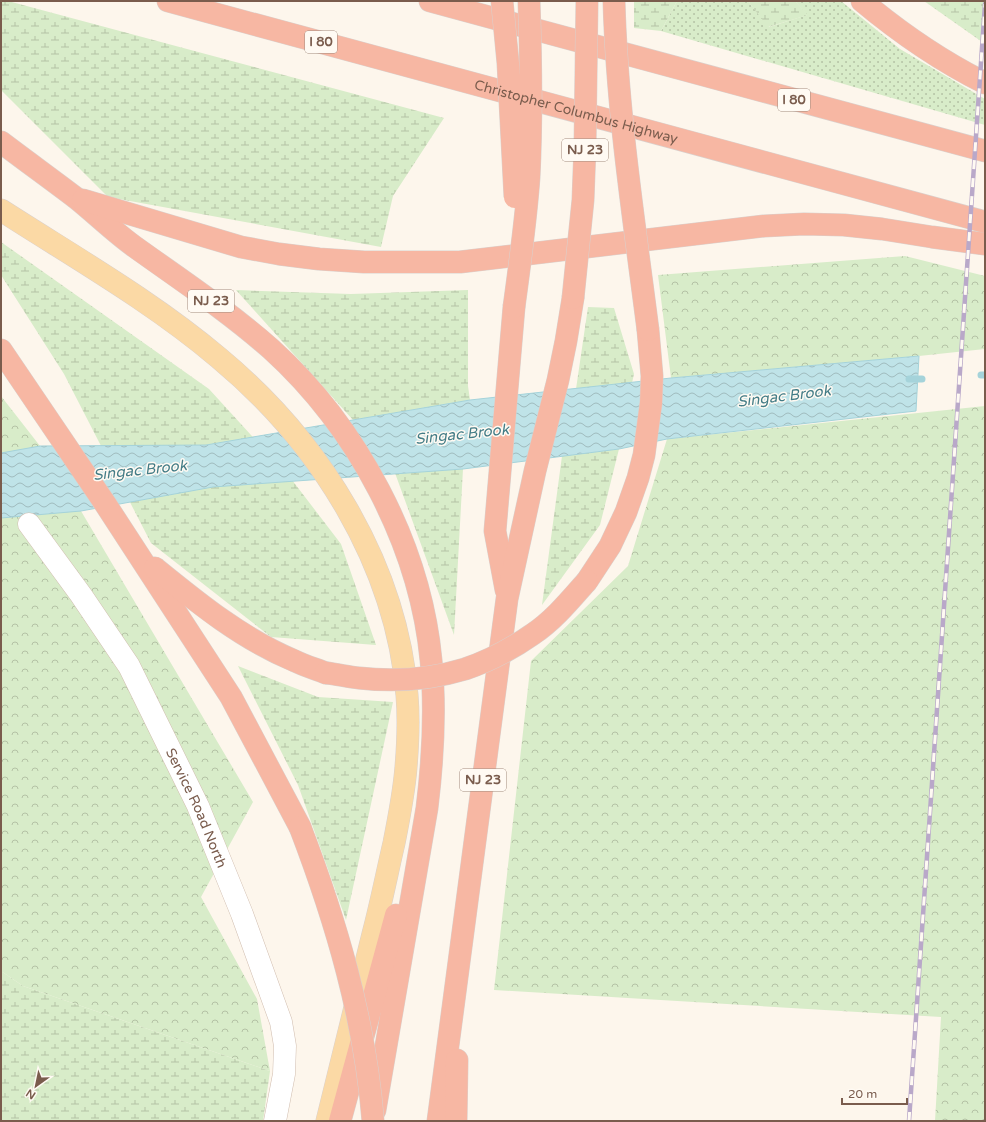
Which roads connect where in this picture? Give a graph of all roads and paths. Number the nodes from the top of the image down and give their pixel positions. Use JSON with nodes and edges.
{"nodes":[{"id":1,"x":168,"y":1,"type":"edge"},
{"id":2,"x":430,"y":1,"type":"edge"},
{"id":3,"x":502,"y":1,"type":"edge"},
{"id":4,"x":529,"y":1,"type":"edge"},
{"id":5,"x":587,"y":1,"type":"edge"},
{"id":6,"x":614,"y":1,"type":"edge"},
{"id":7,"x":862,"y":1,"type":"edge"},
{"id":8,"x":985,"y":83,"type":"edge"},
{"id":9,"x":1,"y":142,"type":"edge"},
{"id":10,"x":985,"y":151,"type":"edge"},
{"id":11,"x":76,"y":198,"type":"junction"},
{"id":12,"x":1,"y":210,"type":"edge"},
{"id":13,"x":985,"y":222,"type":"edge"},
{"id":14,"x":985,"y":244,"type":"edge"},
{"id":15,"x":514,"y":306,"type":"junction"},
{"id":16,"x":1,"y":350,"type":"edge"},
{"id":17,"x":28,"y":524,"type":"dead end"},
{"id":18,"x":137,"y":553,"type":"junction"},
{"id":19,"x":507,"y":599,"type":"junction"},
{"id":20,"x":427,"y":808,"type":"junction"},
{"id":21,"x":458,"y":962,"type":"junction"},
{"id":22,"x":275,"y":1121,"type":"edge"},
{"id":23,"x":327,"y":1121,"type":"edge"},
{"id":24,"x":340,"y":1121,"type":"edge"},
{"id":25,"x":373,"y":1121,"type":"edge"},
{"id":26,"x":438,"y":1121,"type":"edge"},
{"id":27,"x":456,"y":1121,"type":"edge"}],
"edges":[{"from":1,"to":13,"type":"highway","name":"Christopher Columbus Highway","number":"I 80"},
{"from":2,"to":10,"type":"highway","number":"I 80"},
{"from":3,"to":15,"type":"highway","bridge":true},
{"from":4,"to":15,"type":"highway","bridge":true},
{"from":5,"to":19,"type":"highway","number":"NJ 23","bridge":true},
{"from":6,"to":18,"type":"highway","bridge":true},
{"from":7,"to":8,"type":"highway"},
{"from":9,"to":11,"type":"highway","number":"NJ 23"},
{"from":11,"to":14,"type":"highway"},
{"from":11,"to":20,"type":"highway","number":"NJ 23"},
{"from":12,"to":23,"type":"main road"},
{"from":15,"to":19,"type":"highway"},
{"from":16,"to":18,"type":"highway"},
{"from":17,"to":22,"type":"lane","name":"Service Road North"},
{"from":18,"to":25,"type":"highway","bridge":true},
{"from":19,"to":21,"type":"highway","number":"NJ 23"},
{"from":20,"to":24,"type":"highway"},
{"from":20,"to":25,"type":"highway","number":"NJ 23"},
{"from":21,"to":26,"type":"highway","number":"NJ 23"},
{"from":21,"to":27,"type":"highway"}]}
